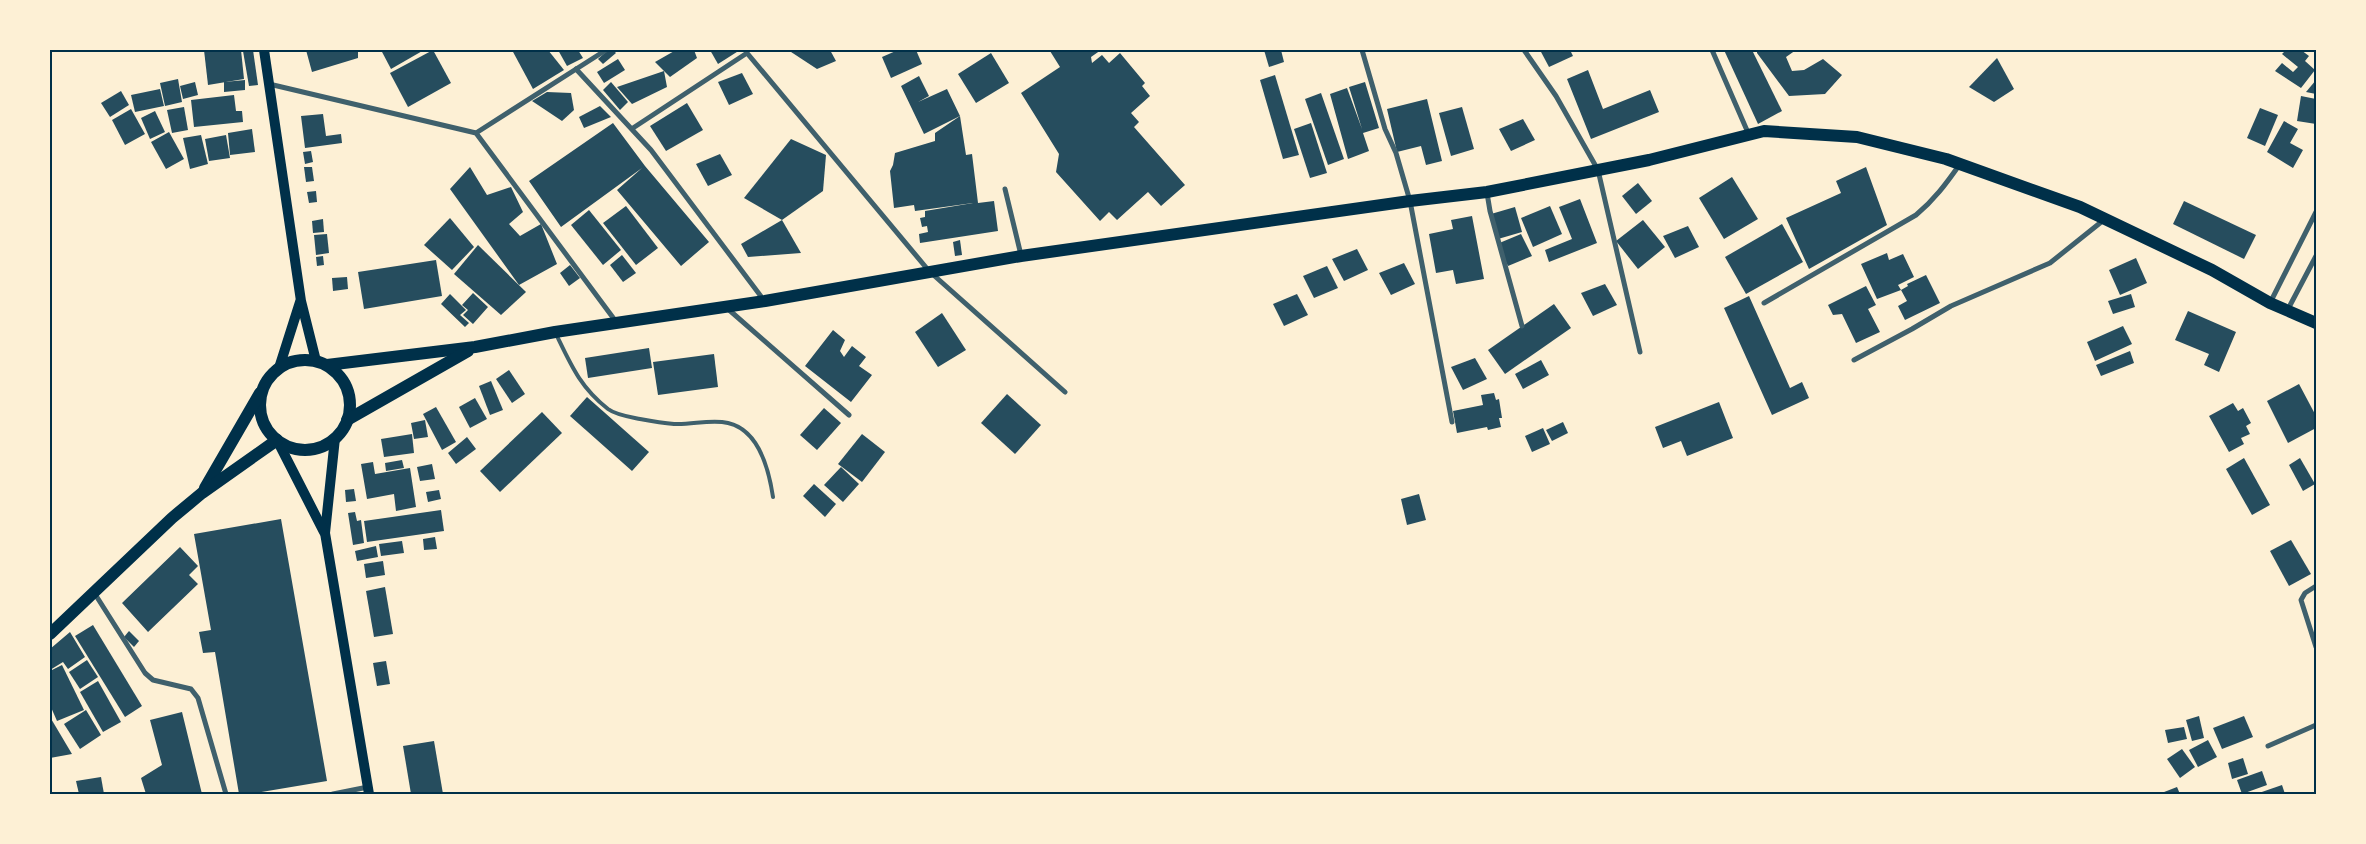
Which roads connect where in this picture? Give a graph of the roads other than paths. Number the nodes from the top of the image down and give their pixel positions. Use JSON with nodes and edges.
{"nodes":[{"id":1,"x":264,"y":50,"type":"edge"},
{"id":2,"x":606,"y":50,"type":"edge"},
{"id":3,"x":1362,"y":50,"type":"edge"},
{"id":4,"x":1524,"y":50,"type":"edge"},
{"id":5,"x":1712,"y":50,"type":"edge"},
{"id":6,"x":576,"y":69,"type":"junction"},
{"id":7,"x":268,"y":84,"type":"junction"},
{"id":8,"x":632,"y":128,"type":"junction"},
{"id":9,"x":476,"y":133,"type":"junction"},
{"id":10,"x":1749,"y":135,"type":"junction"},
{"id":11,"x":1960,"y":164,"type":"junction"},
{"id":12,"x":1598,"y":170,"type":"junction"},
{"id":13,"x":1005,"y":188,"type":"dead end"},
{"id":14,"x":1487,"y":192,"type":"junction"},
{"id":15,"x":1410,"y":201,"type":"junction"},
{"id":16,"x":2315,"y":216,"type":"edge"},
{"id":17,"x":2105,"y":219,"type":"junction"},
{"id":18,"x":1021,"y":256,"type":"junction"},
{"id":19,"x":2316,"y":256,"type":"edge"},
{"id":20,"x":929,"y":271,"type":"junction"},
{"id":21,"x":300,"y":301,"type":"junction"},
{"id":22,"x":765,"y":302,"type":"junction"},
{"id":23,"x":1764,"y":303,"type":"dead end"},
{"id":24,"x":2270,"y":303,"type":"junction"},
{"id":25,"x":726,"y":306,"type":"junction"},
{"id":26,"x":2287,"y":311,"type":"junction"},
{"id":27,"x":617,"y":323,"type":"junction"},
{"id":28,"x":2316,"y":323,"type":"edge"},
{"id":29,"x":1522,"y":326,"type":"dead end"},
{"id":30,"x":556,"y":332,"type":"junction"},
{"id":31,"x":475,"y":347,"type":"junction"},
{"id":32,"x":1640,"y":352,"type":"dead end"},
{"id":33,"x":1854,"y":360,"type":"dead end"},
{"id":34,"x":322,"y":363,"type":"junction"},
{"id":35,"x":279,"y":368,"type":"junction"},
{"id":36,"x":262,"y":390,"type":"junction"},
{"id":37,"x":1065,"y":392,"type":"dead end"},
{"id":38,"x":849,"y":415,"type":"dead end"},
{"id":39,"x":347,"y":420,"type":"junction"},
{"id":40,"x":1452,"y":422,"type":"dead end"},
{"id":41,"x":335,"y":438,"type":"junction"},
{"id":42,"x":277,"y":440,"type":"junction"},
{"id":43,"x":202,"y":493,"type":"junction"},
{"id":44,"x":774,"y":497,"type":"dead end"},
{"id":45,"x":325,"y":533,"type":"junction"},
{"id":46,"x":2316,"y":586,"type":"edge"},
{"id":47,"x":94,"y":591,"type":"junction"},
{"id":48,"x":50,"y":634,"type":"edge"},
{"id":49,"x":2316,"y":647,"type":"edge"},
{"id":50,"x":2316,"y":724,"type":"edge"},
{"id":51,"x":2268,"y":746,"type":"dead end"},
{"id":52,"x":369,"y":791,"type":"edge"},
{"id":53,"x":226,"y":794,"type":"edge"},
{"id":54,"x":333,"y":794,"type":"edge"}],
"edges":[{"from":1,"to":7,"type":"main road"},
{"from":2,"to":6,"type":"street"},
{"from":3,"to":15,"type":"street"},
{"from":4,"to":12,"type":"street"},
{"from":5,"to":10,"type":"street"},
{"from":6,"to":8,"type":"street"},
{"from":6,"to":9,"type":"street"},
{"from":7,"to":9,"type":"street"},
{"from":7,"to":21,"type":"main road"},
{"from":8,"to":20,"type":"street"},
{"from":8,"to":22,"type":"street"},
{"from":9,"to":27,"type":"street"},
{"from":10,"to":11,"type":"main road"},
{"from":10,"to":12,"type":"main road"},
{"from":11,"to":17,"type":"main road"},
{"from":11,"to":23,"type":"street"},
{"from":12,"to":14,"type":"main road"},
{"from":12,"to":32,"type":"street"},
{"from":13,"to":18,"type":"street"},
{"from":14,"to":15,"type":"main road"},
{"from":14,"to":29,"type":"street"},
{"from":15,"to":18,"type":"main road"},
{"from":15,"to":40,"type":"street"},
{"from":16,"to":24,"type":"street"},
{"from":17,"to":24,"type":"main road"},
{"from":17,"to":33,"type":"street"},
{"from":18,"to":20,"type":"main road"},
{"from":19,"to":26,"type":"street"},
{"from":20,"to":22,"type":"main road"},
{"from":20,"to":37,"type":"street"},
{"from":21,"to":34,"type":"main road"},
{"from":21,"to":35,"type":"main road"},
{"from":22,"to":25,"type":"main road"},
{"from":24,"to":26,"type":"main road"},
{"from":25,"to":27,"type":"main road"},
{"from":25,"to":38,"type":"street"},
{"from":26,"to":28,"type":"main road"},
{"from":27,"to":30,"type":"main road"},
{"from":30,"to":31,"type":"main road"},
{"from":30,"to":44,"type":"lane"},
{"from":31,"to":34,"type":"main road"},
{"from":31,"to":39,"type":"main road"},
{"from":34,"to":35,"type":"main road"},
{"from":34,"to":39,"type":"main road"},
{"from":35,"to":36,"type":"main road"},
{"from":36,"to":42,"type":"main road"},
{"from":36,"to":43,"type":"main road"},
{"from":39,"to":41,"type":"main road"},
{"from":41,"to":42,"type":"main road"},
{"from":41,"to":45,"type":"main road"},
{"from":42,"to":43,"type":"main road"},
{"from":42,"to":45,"type":"main road"},
{"from":43,"to":47,"type":"main road"},
{"from":45,"to":52,"type":"main road"},
{"from":46,"to":49,"type":"street"},
{"from":47,"to":48,"type":"main road"},
{"from":47,"to":53,"type":"street"},
{"from":50,"to":51,"type":"street"},
{"from":52,"to":54,"type":"street"}]}
